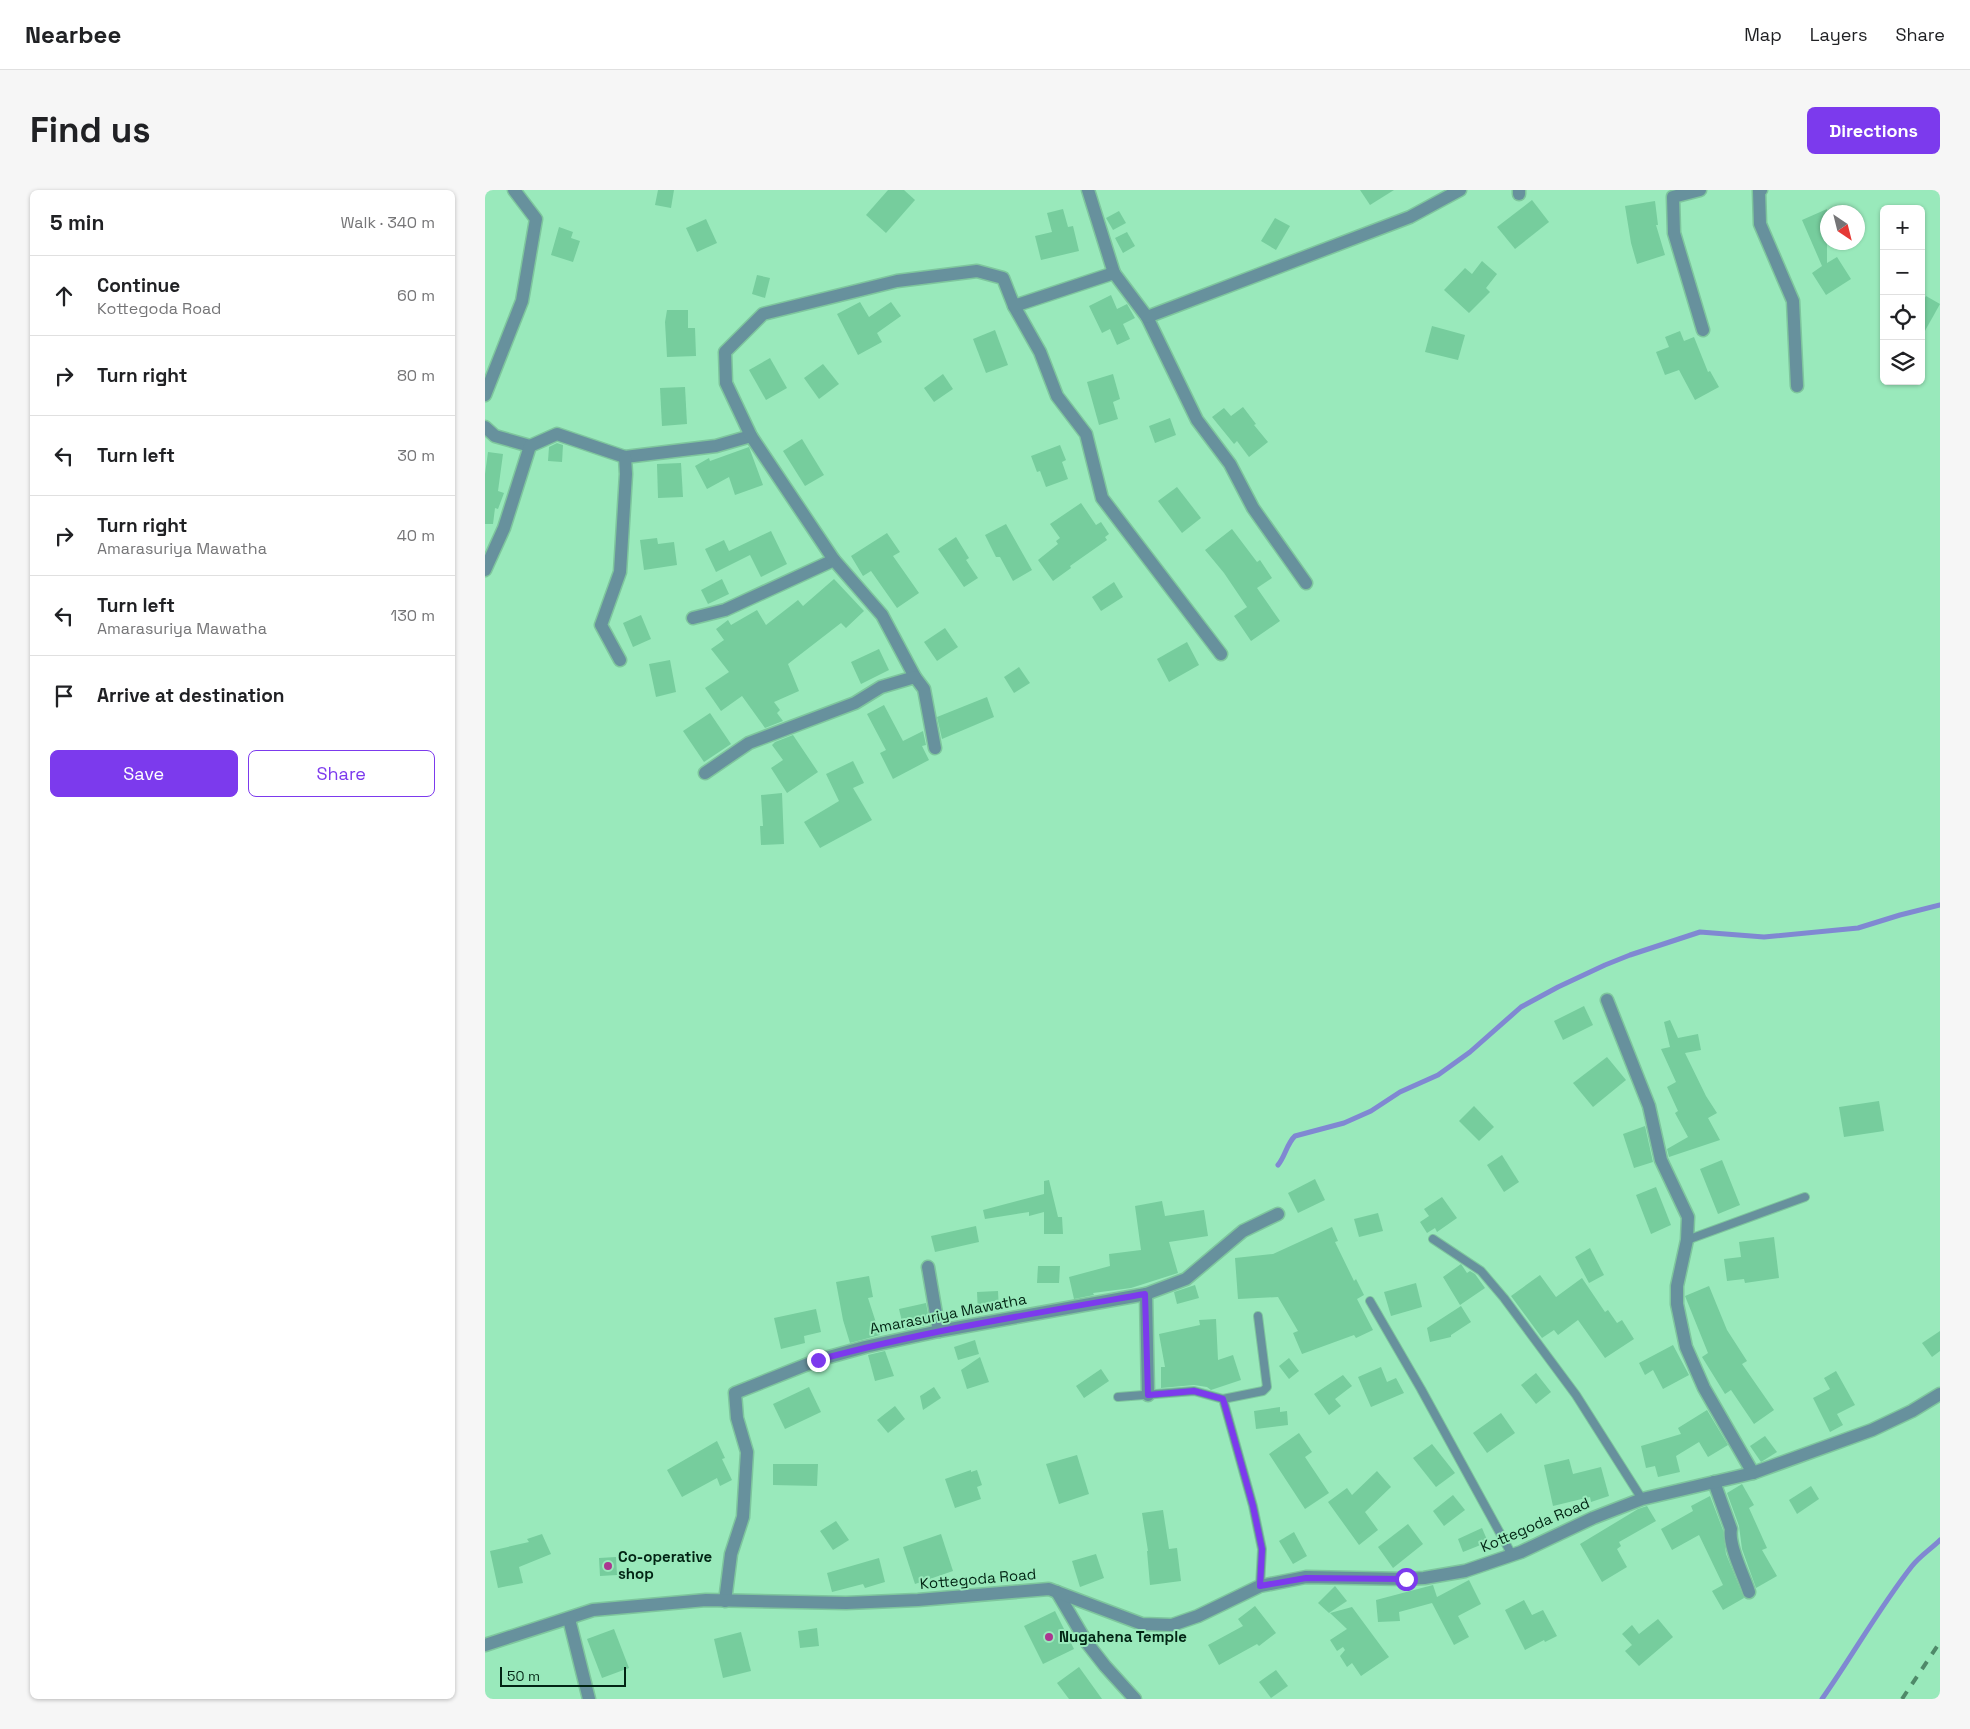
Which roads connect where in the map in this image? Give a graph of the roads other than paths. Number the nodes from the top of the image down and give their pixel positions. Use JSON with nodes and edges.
{"nodes":[{"id":1,"x":514,"y":190,"type":"edge"},
{"id":2,"x":1089,"y":190,"type":"edge"},
{"id":3,"x":1460,"y":190,"type":"edge"},
{"id":4,"x":1700,"y":190,"type":"edge"},
{"id":5,"x":1757,"y":190,"type":"edge"},
{"id":6,"x":1114,"y":273,"type":"junction"},
{"id":7,"x":1014,"y":306,"type":"junction"},
{"id":8,"x":1147,"y":317,"type":"junction"},
{"id":9,"x":1703,"y":330,"type":"dead end"},
{"id":10,"x":1797,"y":386,"type":"dead end"},
{"id":11,"x":485,"y":395,"type":"edge"},
{"id":12,"x":485,"y":427,"type":"edge"},
{"id":13,"x":751,"y":436,"type":"junction"},
{"id":14,"x":530,"y":446,"type":"junction"},
{"id":15,"x":625,"y":457,"type":"junction"},
{"id":16,"x":834,"y":560,"type":"junction"},
{"id":17,"x":485,"y":570,"type":"edge"},
{"id":18,"x":1306,"y":583,"type":"dead end"},
{"id":19,"x":693,"y":618,"type":"dead end"},
{"id":20,"x":1221,"y":654,"type":"dead end"},
{"id":21,"x":620,"y":660,"type":"dead end"},
{"id":22,"x":915,"y":677,"type":"junction"},
{"id":23,"x":935,"y":748,"type":"dead end"},
{"id":24,"x":705,"y":773,"type":"dead end"},
{"id":25,"x":1607,"y":1000,"type":"dead end"},
{"id":26,"x":1805,"y":1197,"type":"dead end"},
{"id":27,"x":1278,"y":1214,"type":"dead end"},
{"id":28,"x":1433,"y":1239,"type":"dead end"},
{"id":29,"x":1687,"y":1240,"type":"junction"},
{"id":30,"x":928,"y":1267,"type":"dead end"},
{"id":31,"x":1145,"y":1294,"type":"junction"},
{"id":32,"x":1370,"y":1301,"type":"dead end"},
{"id":33,"x":1258,"y":1316,"type":"dead end"},
{"id":34,"x":939,"y":1331,"type":"junction"},
{"id":35,"x":1940,"y":1394,"type":"edge"},
{"id":36,"x":1148,"y":1395,"type":"junction"},
{"id":37,"x":1117,"y":1397,"type":"dead end"},
{"id":38,"x":1223,"y":1399,"type":"junction"},
{"id":39,"x":1753,"y":1473,"type":"junction"},
{"id":40,"x":1714,"y":1482,"type":"junction"},
{"id":41,"x":1642,"y":1499,"type":"junction"},
{"id":42,"x":1512,"y":1555,"type":"junction"},
{"id":43,"x":1260,"y":1586,"type":"junction"},
{"id":44,"x":1057,"y":1592,"type":"junction"},
{"id":45,"x":1749,"y":1592,"type":"dead end"},
{"id":46,"x":725,"y":1601,"type":"junction"},
{"id":47,"x":569,"y":1619,"type":"junction"},
{"id":48,"x":485,"y":1645,"type":"edge"},
{"id":49,"x":589,"y":1699,"type":"edge"},
{"id":50,"x":1135,"y":1699,"type":"edge"}],
"edges":[{"from":1,"to":11,"type":"street"},
{"from":2,"to":6,"type":"street"},
{"from":3,"to":8,"type":"street"},
{"from":4,"to":9,"type":"street"},
{"from":5,"to":10,"type":"street"},
{"from":6,"to":7,"type":"street"},
{"from":6,"to":8,"type":"street"},
{"from":7,"to":13,"type":"street"},
{"from":7,"to":20,"type":"street"},
{"from":8,"to":18,"type":"street"},
{"from":12,"to":14,"type":"street"},
{"from":13,"to":15,"type":"street"},
{"from":13,"to":16,"type":"street"},
{"from":14,"to":15,"type":"street"},
{"from":14,"to":17,"type":"street"},
{"from":15,"to":21,"type":"street"},
{"from":16,"to":19,"type":"street"},
{"from":16,"to":22,"type":"street"},
{"from":22,"to":23,"type":"street"},
{"from":22,"to":24,"type":"street"},
{"from":25,"to":29,"type":"street"},
{"from":26,"to":29,"type":"lane"},
{"from":27,"to":31,"type":"street","name":"Amarasuriya Mawatha"},
{"from":28,"to":41,"type":"lane"},
{"from":29,"to":39,"type":"street"},
{"from":30,"to":34,"type":"street"},
{"from":31,"to":34,"type":"street","name":"Amarasuriya Mawatha"},
{"from":31,"to":36,"type":"street"},
{"from":32,"to":42,"type":"lane"},
{"from":33,"to":38,"type":"lane"},
{"from":34,"to":46,"type":"street","name":"Amarasuriya Mawatha"},
{"from":35,"to":39,"type":"street","name":"Kottegoda Road"},
{"from":36,"to":37,"type":"lane"},
{"from":36,"to":38,"type":"lane"},
{"from":38,"to":43,"type":"lane"},
{"from":39,"to":40,"type":"street","name":"Kottegoda Road"},
{"from":40,"to":41,"type":"street","name":"Kottegoda Road"},
{"from":40,"to":45,"type":"street"},
{"from":41,"to":42,"type":"street","name":"Kottegoda Road"},
{"from":42,"to":43,"type":"street","name":"Kottegoda Road"},
{"from":43,"to":44,"type":"street","name":"Kottegoda Road"},
{"from":44,"to":46,"type":"street","name":"Kottegoda Road"},
{"from":44,"to":50,"type":"street"},
{"from":46,"to":47,"type":"street","name":"Kottegoda Road"},
{"from":47,"to":48,"type":"street","name":"Kottegoda Road"},
{"from":47,"to":49,"type":"street"}]}
